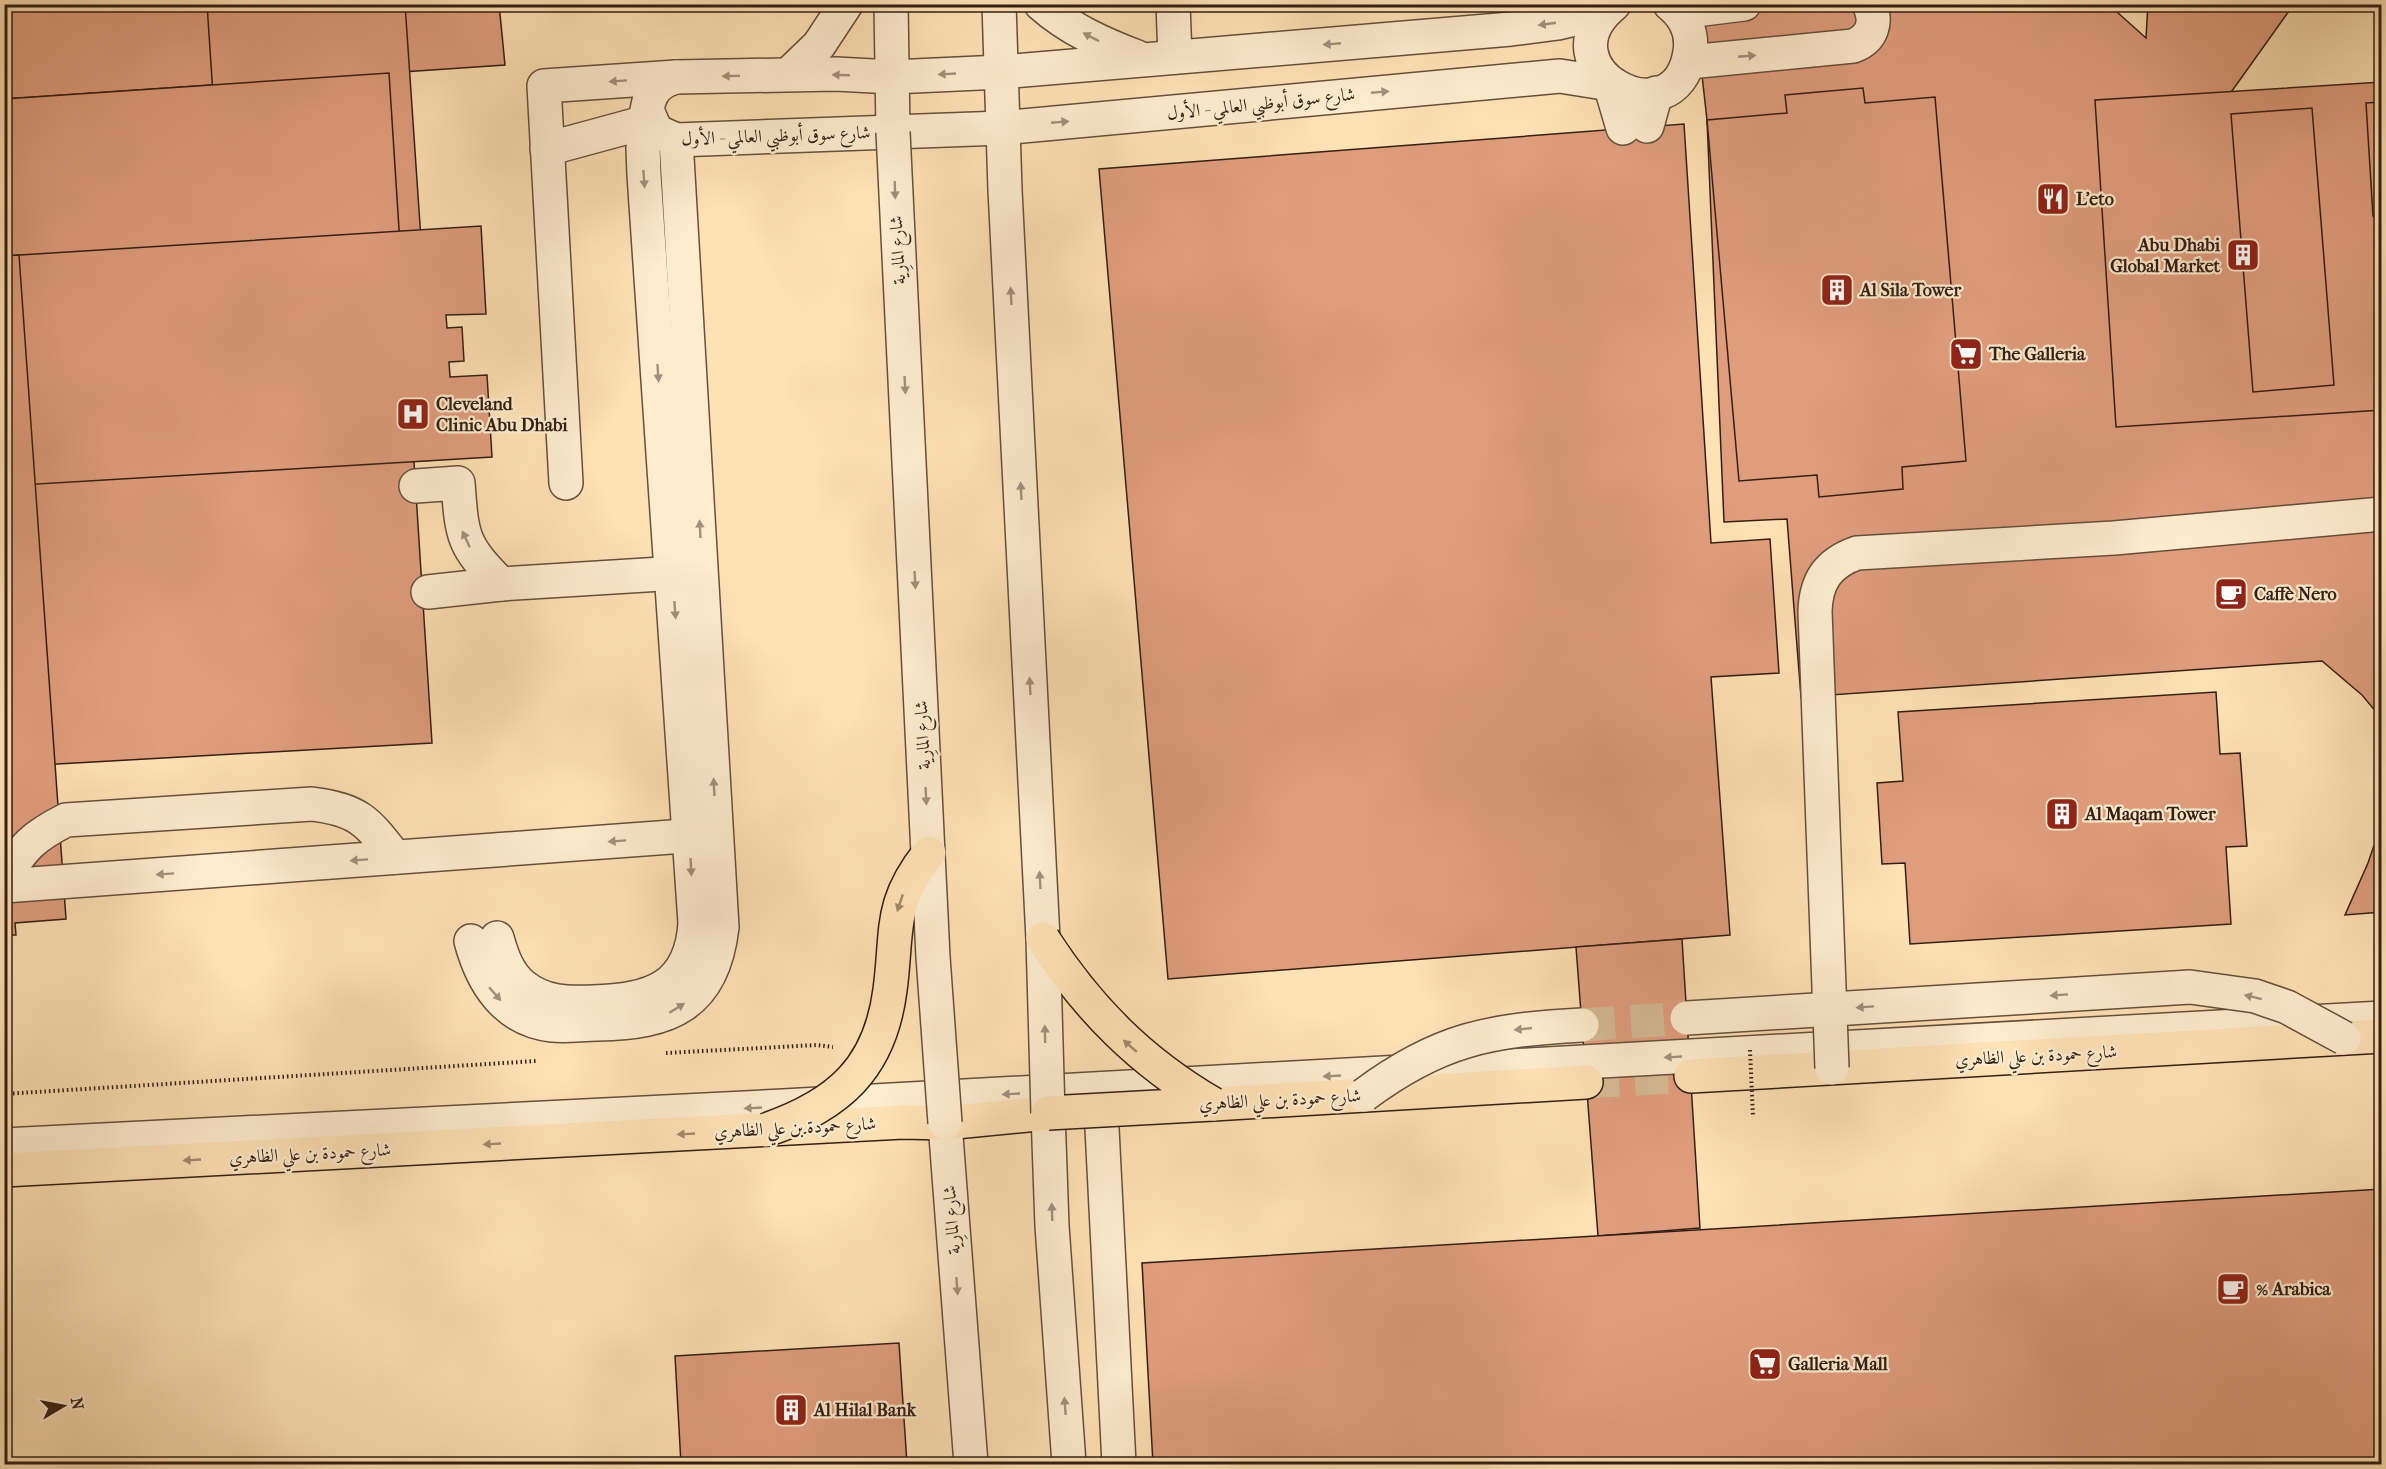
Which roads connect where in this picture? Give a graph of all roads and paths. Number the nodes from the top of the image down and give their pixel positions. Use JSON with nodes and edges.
{"nodes":[{"id":1,"x":846,"y":4,"type":"edge"},
{"id":2,"x":891,"y":4,"type":"edge"},
{"id":3,"x":999,"y":4,"type":"edge"},
{"id":4,"x":1041,"y":4,"type":"edge"},
{"id":5,"x":1173,"y":4,"type":"edge"},
{"id":6,"x":1744,"y":4,"type":"edge"},
{"id":7,"x":1869,"y":4,"type":"edge"},
{"id":8,"x":1609,"y":8,"type":"edge"},
{"id":9,"x":1674,"y":8,"type":"edge"},
{"id":10,"x":1160,"y":58,"type":"junction"},
{"id":11,"x":1689,"y":62,"type":"junction"},
{"id":12,"x":1001,"y":72,"type":"junction"},
{"id":13,"x":789,"y":74,"type":"junction"},
{"id":14,"x":676,"y":77,"type":"junction"},
{"id":15,"x":892,"y":77,"type":"junction"},
{"id":16,"x":1610,"y":84,"type":"junction"},
{"id":17,"x":1656,"y":93,"type":"junction"},
{"id":18,"x":650,"y":121,"type":"junction"},
{"id":19,"x":1002,"y":128,"type":"junction"},
{"id":20,"x":893,"y":132,"type":"junction"},
{"id":21,"x":676,"y":140,"type":"junction"},
{"id":22,"x":547,"y":149,"type":"junction"},
{"id":23,"x":566,"y":483,"type":"dead end"},
{"id":24,"x":416,"y":486,"type":"dead end"},
{"id":25,"x":2382,"y":514,"type":"edge"},
{"id":26,"x":687,"y":572,"type":"junction"},
{"id":27,"x":501,"y":584,"type":"junction"},
{"id":28,"x":428,"y":592,"type":"dead end"},
{"id":29,"x":703,"y":835,"type":"junction"},
{"id":30,"x":929,"y":853,"type":"junction"},
{"id":31,"x":395,"y":857,"type":"junction"},
{"id":32,"x":4,"y":878,"type":"edge"},
{"id":33,"x":4,"y":886,"type":"edge"},
{"id":34,"x":1043,"y":939,"type":"junction"},
{"id":35,"x":484,"y":940,"type":"dead end"},
{"id":36,"x":1830,"y":1009,"type":"junction"},
{"id":37,"x":1687,"y":1018,"type":"tunnel mouth"},
{"id":38,"x":2382,"y":1018,"type":"edge"},
{"id":39,"x":1582,"y":1025,"type":"tunnel mouth"},
{"id":40,"x":2382,"y":1036,"type":"edge"},
{"id":41,"x":2344,"y":1038,"type":"junction"},
{"id":42,"x":836,"y":1048,"type":"dead end"},
{"id":43,"x":654,"y":1054,"type":"dead end"},
{"id":44,"x":537,"y":1060,"type":"dead end"},
{"id":45,"x":1832,"y":1068,"type":"junction"},
{"id":46,"x":1691,"y":1076,"type":"tunnel mouth"},
{"id":47,"x":1586,"y":1082,"type":"tunnel mouth"},
{"id":48,"x":1100,"y":1089,"type":"junction"},
{"id":49,"x":4,"y":1094,"type":"edge"},
{"id":50,"x":1364,"y":1095,"type":"junction"},
{"id":51,"x":1213,"y":1104,"type":"junction"},
{"id":52,"x":1048,"y":1113,"type":"junction"},
{"id":53,"x":945,"y":1123,"type":"junction"},
{"id":54,"x":766,"y":1130,"type":"junction"},
{"id":55,"x":4,"y":1145,"type":"edge"},
{"id":56,"x":4,"y":1170,"type":"edge"},
{"id":57,"x":971,"y":1464,"type":"edge"},
{"id":58,"x":1069,"y":1464,"type":"edge"},
{"id":59,"x":1119,"y":1464,"type":"edge"}],
"edges":[{"from":1,"to":13,"type":"street"},
{"from":2,"to":15,"type":"street","name":"شارع المارِية"},
{"from":3,"to":12,"type":"street"},
{"from":10,"to":4,"type":"street","one_way":true},
{"from":5,"to":10,"type":"street"},
{"from":6,"to":9,"type":"street"},
{"from":11,"to":7,"type":"street","one_way":true},
{"from":8,"to":10,"type":"street","one_way":true},
{"from":8,"to":16,"type":"street"},
{"from":9,"to":11,"type":"street"},
{"from":10,"to":12,"type":"street"},
{"from":11,"to":17,"type":"street"},
{"from":12,"to":15,"type":"street","one_way":true},
{"from":12,"to":19,"type":"street"},
{"from":13,"to":14,"type":"street","one_way":true},
{"from":15,"to":13,"type":"street","one_way":true},
{"from":14,"to":18,"type":"street"},
{"from":14,"to":22,"type":"street","one_way":true},
{"from":15,"to":20,"type":"street","name":"شارع المارِية"},
{"from":16,"to":17,"type":"street","name":"شارع سوق أبوظبي العالمي - الأول"},
{"from":16,"to":17,"type":"street"},
{"from":19,"to":16,"type":"street","name":"شارع سوق أبوظبي العالمي - الأول","one_way":true},
{"from":18,"to":21,"type":"street","name":"شارع سوق أبوظبي العالمي - الأول"},
{"from":18,"to":22,"type":"street"},
{"from":18,"to":26,"type":"street","one_way":true},
{"from":19,"to":20,"type":"street","name":"شارع سوق أبوظبي العالمي - الأول"},
{"from":34,"to":19,"type":"street","one_way":true},
{"from":20,"to":21,"type":"street","name":"شارع سوق أبوظبي العالمي - الأول"},
{"from":20,"to":30,"type":"street","name":"شارع المارِية","one_way":true,"bridge":true},
{"from":26,"to":21,"type":"street","one_way":true},
{"from":22,"to":23,"type":"street"},
{"from":27,"to":24,"type":"street","one_way":true},
{"from":25,"to":36,"type":"street","bridge":true},
{"from":26,"to":27,"type":"street"},
{"from":26,"to":29,"type":"street"},
{"from":27,"to":28,"type":"street"},
{"from":29,"to":31,"type":"street","one_way":true},
{"from":29,"to":35,"type":"street"},
{"from":30,"to":53,"type":"street","name":"شارع المارِية","bridge":true},
{"from":30,"to":54,"type":"main road","one_way":true,"bridge":true},
{"from":31,"to":32,"type":"street"},
{"from":31,"to":33,"type":"street","one_way":true},
{"from":51,"to":34,"type":"main road","one_way":true,"bridge":true},
{"from":52,"to":34,"type":"street","one_way":true,"bridge":true},
{"from":36,"to":37,"type":"street","bridge":true},
{"from":41,"to":36,"type":"street","one_way":true,"bridge":true},
{"from":36,"to":45,"type":"street","bridge":true},
{"from":38,"to":48,"type":"street","one_way":true},
{"from":39,"to":50,"type":"street","one_way":true,"bridge":true},
{"from":40,"to":41,"type":"main road","name":"شارع حمودة بن علي الظاهري"},
{"from":41,"to":45,"type":"main road","name":"شارع حمودة بن علي الظاهري"},
{"from":42,"to":43,"type":"path"},
{"from":44,"to":49,"type":"path"},
{"from":45,"to":46,"type":"main road","name":"شارع حمودة بن علي الظاهري"},
{"from":47,"to":50,"type":"main road","name":"شارع حمودة بن علي الظاهري"},
{"from":48,"to":55,"type":"street","one_way":true},
{"from":48,"to":59,"type":"street"},
{"from":50,"to":51,"type":"main road","name":"شارع حمودة بن علي الظاهري"},
{"from":51,"to":52,"type":"main road","name":"شارع حمودة بن علي الظاهري","bridge":true},
{"from":52,"to":53,"type":"main road","name":"شارع حمودة بن علي الظاهري"},
{"from":58,"to":52,"type":"street","one_way":true},
{"from":53,"to":54,"type":"main road","name":"شارع حمودة بن علي الظاهري","bridge":true},
{"from":53,"to":57,"type":"street","name":"شارع المارِية","one_way":true},
{"from":54,"to":56,"type":"main road","name":"شارع حمودة بن علي الظاهري","one_way":true}]}
